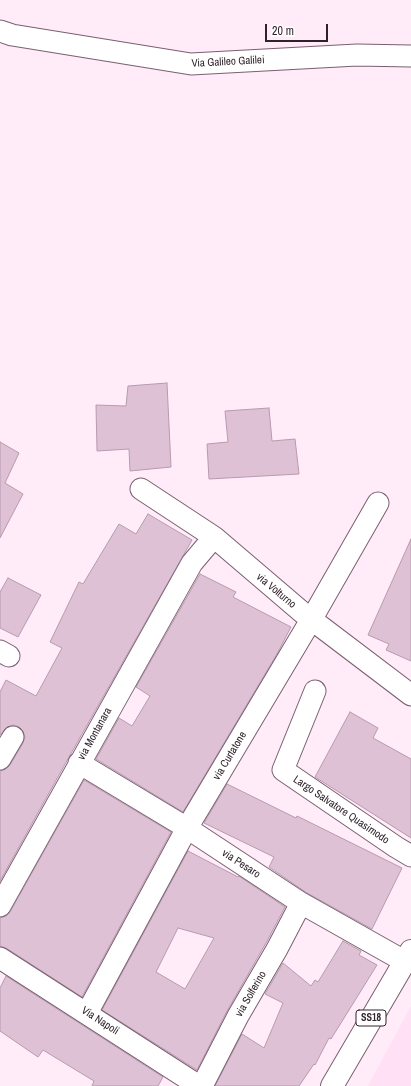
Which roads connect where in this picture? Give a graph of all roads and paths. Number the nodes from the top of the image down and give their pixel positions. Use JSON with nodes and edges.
{"nodes":[{"id":1,"x":0,"y":31,"type":"edge"},
{"id":2,"x":411,"y":56,"type":"edge"},
{"id":3,"x":141,"y":489,"type":"dead end"},
{"id":4,"x":378,"y":503,"type":"dead end"},
{"id":5,"x":214,"y":537,"type":"junction"},
{"id":6,"x":311,"y":620,"type":"junction"},
{"id":7,"x":315,"y":691,"type":"dead end"},
{"id":8,"x":411,"y":694,"type":"edge"},
{"id":9,"x":13,"y":737,"type":"dead end"},
{"id":10,"x":0,"y":759,"type":"edge"},
{"id":11,"x":79,"y":763,"type":"junction"},
{"id":12,"x":186,"y":828,"type":"junction"},
{"id":13,"x":411,"y":856,"type":"edge"},
{"id":14,"x":301,"y":903,"type":"junction"},
{"id":15,"x":0,"y":906,"type":"edge"},
{"id":16,"x":408,"y":956,"type":"edge"},
{"id":17,"x":0,"y":958,"type":"edge"},
{"id":18,"x":87,"y":1013,"type":"junction"},
{"id":19,"x":198,"y":1086,"type":"edge"},
{"id":20,"x":202,"y":1086,"type":"edge"},
{"id":21,"x":332,"y":1086,"type":"edge"}],
"edges":[{"from":1,"to":2,"type":"street","name":"Via Galileo Galilei"},
{"from":3,"to":5,"type":"street","name":"via Volturno"},
{"from":4,"to":6,"type":"street","name":"via Curtatone"},
{"from":5,"to":6,"type":"street","name":"via Volturno"},
{"from":5,"to":11,"type":"street","name":"via Montanara"},
{"from":6,"to":8,"type":"street","name":"via Volturno"},
{"from":6,"to":12,"type":"street","name":"via Curtatone"},
{"from":7,"to":13,"type":"street","name":"Largo Salvatore Quasimodo"},
{"from":9,"to":10,"type":"street"},
{"from":11,"to":12,"type":"street","name":"via Pesaro"},
{"from":11,"to":15,"type":"street","name":"via Montanara"},
{"from":12,"to":14,"type":"street","name":"via Pesaro"},
{"from":12,"to":18,"type":"street","name":"via Curtatone"},
{"from":14,"to":16,"type":"street","name":"via Pesaro"},
{"from":14,"to":20,"type":"street","name":"via Solferino"},
{"from":16,"to":21,"type":"main road","number":"SS18"},
{"from":17,"to":18,"type":"street","name":"Via Napoli"},
{"from":18,"to":19,"type":"street","name":"Via Napoli"}]}
